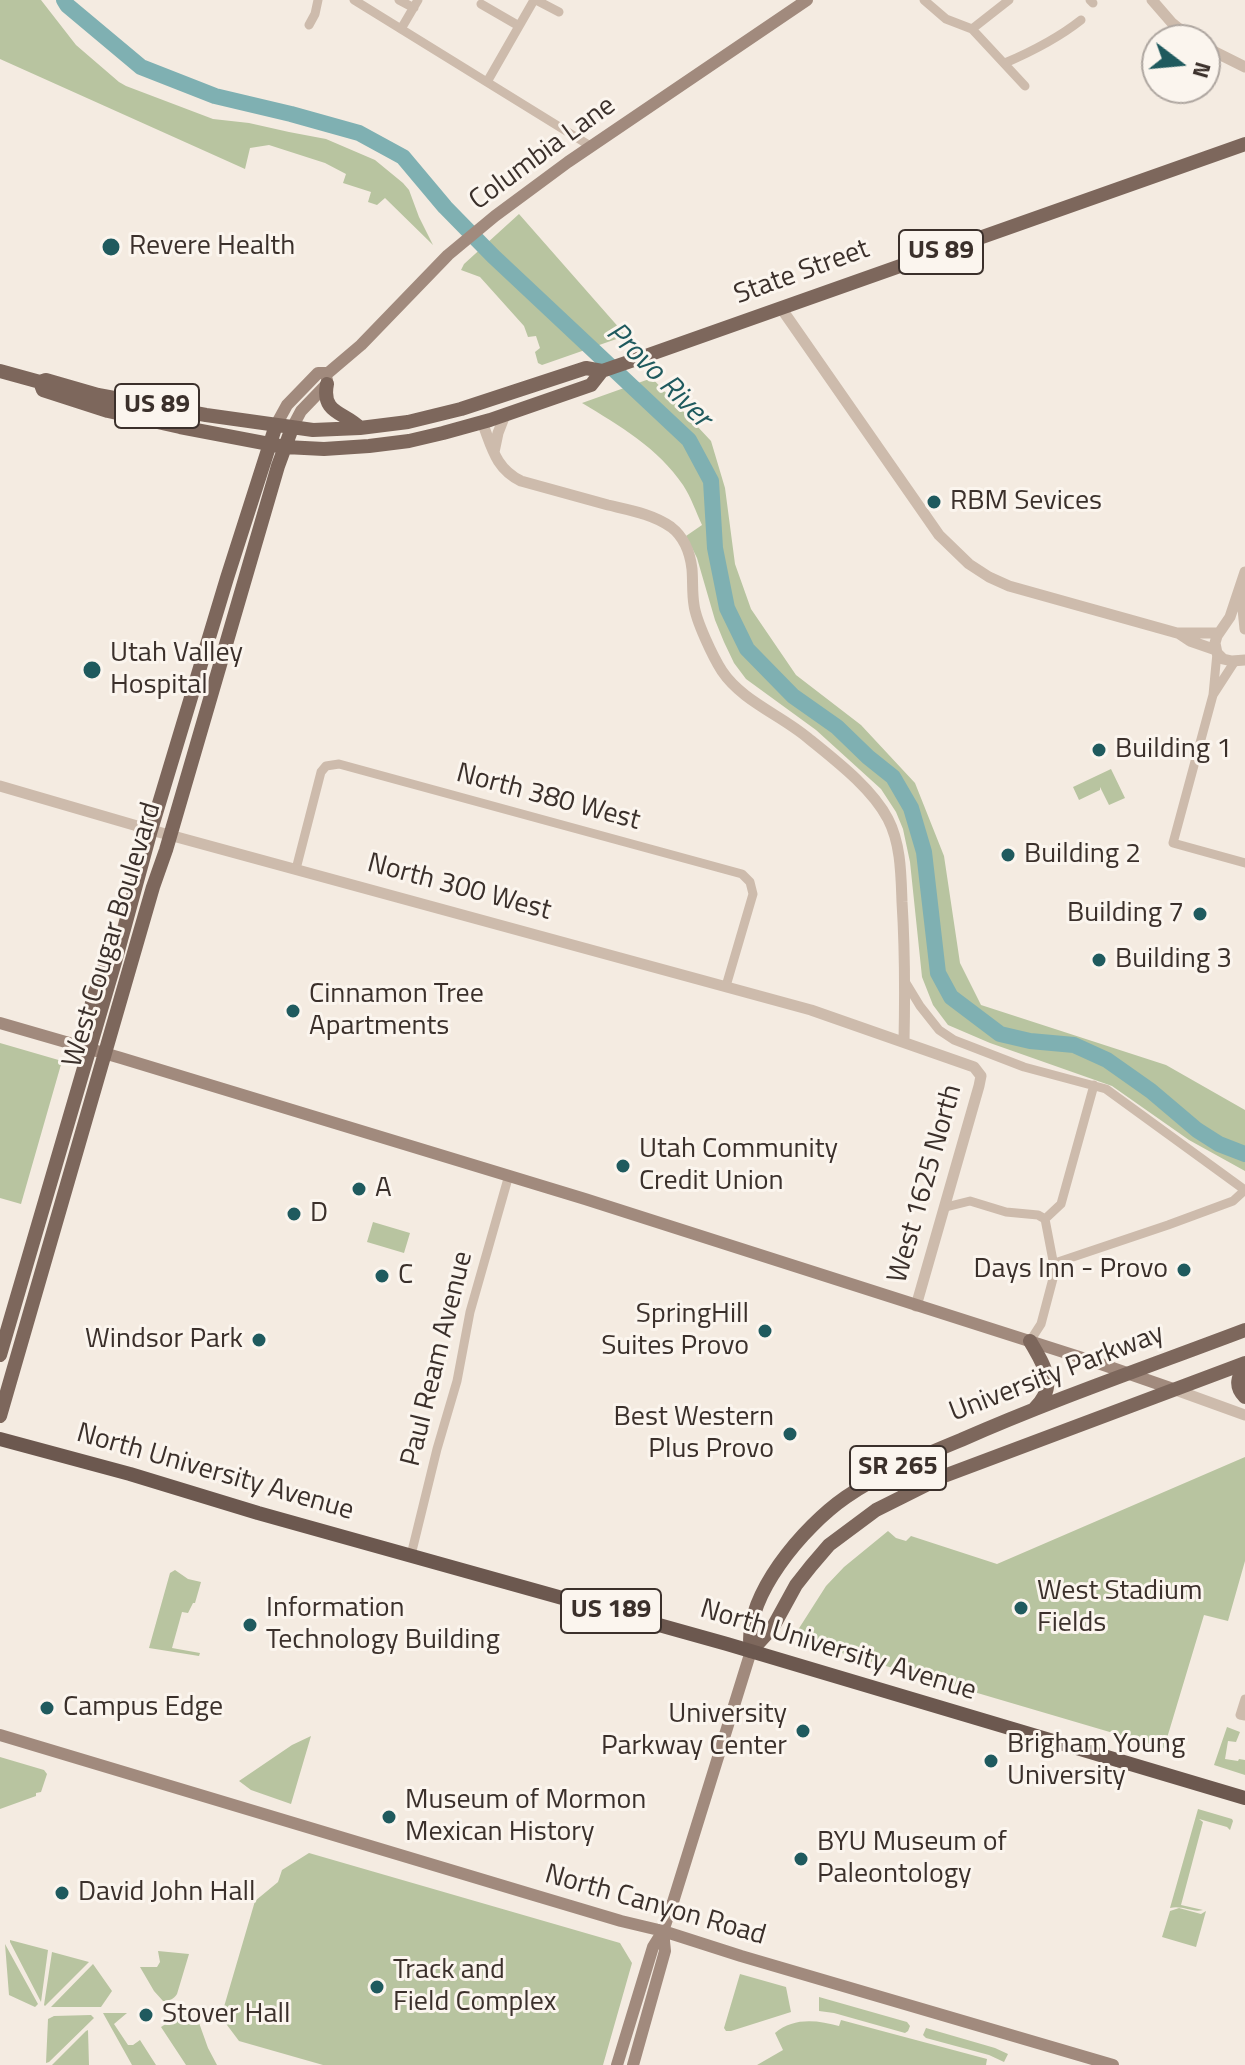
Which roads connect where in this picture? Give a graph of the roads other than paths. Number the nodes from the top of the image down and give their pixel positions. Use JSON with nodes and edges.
{"nodes":[{"id":1,"x":318,"y":0,"type":"edge"},
{"id":2,"x":354,"y":0,"type":"edge"},
{"id":3,"x":399,"y":0,"type":"edge"},
{"id":4,"x":535,"y":0,"type":"edge"},
{"id":5,"x":807,"y":0,"type":"edge"},
{"id":6,"x":924,"y":0,"type":"edge"},
{"id":7,"x":1009,"y":0,"type":"edge"},
{"id":8,"x":416,"y":4,"type":"edge"},
{"id":9,"x":481,"y":4,"type":"dead end"},
{"id":10,"x":1155,"y":4,"type":"edge"},
{"id":11,"x":559,"y":12,"type":"dead end"},
{"id":12,"x":1081,"y":20,"type":"dead end"},
{"id":13,"x":1173,"y":24,"type":"edge"},
{"id":14,"x":309,"y":25,"type":"dead end"},
{"id":15,"x":519,"y":26,"type":"junction"},
{"id":16,"x":401,"y":29,"type":"junction"},
{"id":17,"x":972,"y":29,"type":"junction"},
{"id":18,"x":1221,"y":55,"type":"edge"},
{"id":19,"x":1005,"y":63,"type":"junction"},
{"id":20,"x":1245,"y":67,"type":"edge"},
{"id":21,"x":487,"y":82,"type":"junction"},
{"id":22,"x":1025,"y":86,"type":"dead end"},
{"id":23,"x":1245,"y":144,"type":"edge"},
{"id":24,"x":592,"y":147,"type":"junction"},
{"id":25,"x":781,"y":308,"type":"junction"},
{"id":26,"x":0,"y":371,"type":"edge"},
{"id":27,"x":602,"y":371,"type":"junction"},
{"id":28,"x":327,"y":378,"type":"junction"},
{"id":29,"x":40,"y":382,"type":"junction"},
{"id":30,"x":498,"y":397,"type":"junction"},
{"id":31,"x":505,"y":415,"type":"junction"},
{"id":32,"x":482,"y":422,"type":"junction"},
{"id":33,"x":276,"y":425,"type":"junction"},
{"id":34,"x":292,"y":428,"type":"junction"},
{"id":35,"x":360,"y":428,"type":"junction"},
{"id":36,"x":269,"y":444,"type":"junction"},
{"id":37,"x":285,"y":447,"type":"junction"},
{"id":38,"x":494,"y":452,"type":"junction"},
{"id":39,"x":1245,"y":572,"type":"edge"},
{"id":40,"x":1241,"y":589,"type":"junction"},
{"id":41,"x":1221,"y":631,"type":"junction"},
{"id":42,"x":1245,"y":632,"type":"edge"},
{"id":43,"x":1177,"y":633,"type":"junction"},
{"id":44,"x":1216,"y":652,"type":"junction"},
{"id":45,"x":1241,"y":659,"type":"edge"},
{"id":46,"x":1213,"y":695,"type":"junction"},
{"id":47,"x":0,"y":786,"type":"edge"},
{"id":48,"x":151,"y":830,"type":"junction"},
{"id":49,"x":171,"y":835,"type":"junction"},
{"id":50,"x":1245,"y":863,"type":"edge"},
{"id":51,"x":296,"y":869,"type":"junction"},
{"id":52,"x":906,"y":983,"type":"junction"},
{"id":53,"x":726,"y":986,"type":"junction"},
{"id":54,"x":0,"y":1023,"type":"edge"},
{"id":55,"x":904,"y":1041,"type":"junction"},
{"id":56,"x":85,"y":1047,"type":"junction"},
{"id":57,"x":105,"y":1053,"type":"junction"},
{"id":58,"x":981,"y":1076,"type":"joint"},
{"id":59,"x":1094,"y":1085,"type":"junction"},
{"id":60,"x":509,"y":1175,"type":"junction"},
{"id":61,"x":1245,"y":1190,"type":"edge"},
{"id":62,"x":946,"y":1207,"type":"junction"},
{"id":63,"x":1045,"y":1219,"type":"junction"},
{"id":64,"x":1055,"y":1263,"type":"junction"},
{"id":65,"x":916,"y":1306,"type":"junction"},
{"id":66,"x":1245,"y":1330,"type":"edge"},
{"id":67,"x":1030,"y":1341,"type":"junction"},
{"id":68,"x":0,"y":1355,"type":"edge"},
{"id":69,"x":1245,"y":1364,"type":"edge"},
{"id":70,"x":1129,"y":1374,"type":"junction"},
{"id":71,"x":1173,"y":1389,"type":"junction"},
{"id":72,"x":1245,"y":1397,"type":"edge"},
{"id":73,"x":1030,"y":1411,"type":"junction"},
{"id":74,"x":1245,"y":1415,"type":"edge"},
{"id":75,"x":0,"y":1416,"type":"edge"},
{"id":76,"x":0,"y":1439,"type":"edge"},
{"id":77,"x":411,"y":1555,"type":"junction"},
{"id":78,"x":751,"y":1651,"type":"junction"},
{"id":79,"x":1245,"y":1699,"type":"edge"},
{"id":80,"x":1242,"y":1715,"type":"edge"},
{"id":81,"x":0,"y":1735,"type":"edge"},
{"id":82,"x":1245,"y":1798,"type":"edge"},
{"id":83,"x":663,"y":1931,"type":"junction"},
{"id":84,"x":1107,"y":2064,"type":"edge"},
{"id":85,"x":617,"y":2065,"type":"edge"},
{"id":86,"x":633,"y":2065,"type":"edge"}],
"edges":[{"from":1,"to":14,"type":"street"},
{"from":2,"to":16,"type":"street"},
{"from":3,"to":8,"type":"street"},
{"from":4,"to":11,"type":"street"},
{"from":4,"to":15,"type":"street"},
{"from":5,"to":24,"type":"main road","name":"Columbia Lane"},
{"from":6,"to":17,"type":"street"},
{"from":7,"to":17,"type":"street"},
{"from":8,"to":16,"type":"street"},
{"from":9,"to":15,"type":"street"},
{"from":10,"to":13,"type":"street"},
{"from":12,"to":19,"type":"street"},
{"from":15,"to":21,"type":"street"},
{"from":16,"to":21,"type":"street"},
{"from":17,"to":19,"type":"street"},
{"from":18,"to":20,"type":"street"},
{"from":19,"to":22,"type":"street"},
{"from":21,"to":24,"type":"street"},
{"from":23,"to":25,"type":"main road","name":"State Street","number":"US 89"},
{"from":24,"to":28,"type":"main road","name":"Columbia Lane"},
{"from":25,"to":27,"type":"main road","name":"State Street","number":"US 89"},
{"from":25,"to":43,"type":"street"},
{"from":26,"to":29,"type":"main road","number":"US 89"},
{"from":27,"to":30,"type":"main road","name":"State Street","number":"US 89"},
{"from":27,"to":31,"type":"main road","name":"State Street","number":"US 89"},
{"from":28,"to":33,"type":"main road","name":"Columbia Lane"},
{"from":28,"to":34,"type":"main road","name":"Columbia Lane"},
{"from":28,"to":35,"type":"main road"},
{"from":29,"to":33,"type":"main road","number":"US 89"},
{"from":29,"to":36,"type":"main road","number":"US 89"},
{"from":30,"to":32,"type":"main road"},
{"from":30,"to":35,"type":"main road","name":"State Street","number":"US 89"},
{"from":31,"to":32,"type":"main road","name":"State Street","number":"US 89"},
{"from":31,"to":38,"type":"street"},
{"from":32,"to":37,"type":"main road","name":"State Street","number":"US 89"},
{"from":32,"to":38,"type":"street"},
{"from":33,"to":34,"type":"main road","number":"US 89"},
{"from":33,"to":36,"type":"main road","name":"West Cougar Boulevard"},
{"from":34,"to":35,"type":"main road","name":"State Street","number":"US 89"},
{"from":34,"to":37,"type":"main road","name":"West Cougar Boulevard"},
{"from":36,"to":37,"type":"main road","number":"US 89"},
{"from":36,"to":48,"type":"main road","name":"West Cougar Boulevard"},
{"from":37,"to":49,"type":"main road","name":"West Cougar Boulevard"},
{"from":38,"to":52,"type":"street"},
{"from":39,"to":40,"type":"street"},
{"from":40,"to":41,"type":"street"},
{"from":40,"to":42,"type":"street"},
{"from":41,"to":42,"type":"street"},
{"from":41,"to":43,"type":"street"},
{"from":41,"to":44,"type":"street"},
{"from":43,"to":44,"type":"street"},
{"from":44,"to":45,"type":"street"},
{"from":44,"to":46,"type":"street"},
{"from":45,"to":46,"type":"street"},
{"from":46,"to":50,"type":"street"},
{"from":47,"to":48,"type":"street","name":"North 300 West"},
{"from":48,"to":49,"type":"street","name":"North 300 West"},
{"from":48,"to":56,"type":"main road","name":"West Cougar Boulevard"},
{"from":49,"to":51,"type":"street","name":"North 300 West"},
{"from":49,"to":57,"type":"main road","name":"West Cougar Boulevard"},
{"from":51,"to":53,"type":"street","name":"North 300 West"},
{"from":51,"to":53,"type":"street","name":"North 380 West"},
{"from":52,"to":55,"type":"street"},
{"from":52,"to":59,"type":"street"},
{"from":53,"to":55,"type":"street","name":"North 300 West"},
{"from":54,"to":56,"type":"main road"},
{"from":55,"to":58,"type":"street","name":"North 300 West"},
{"from":56,"to":57,"type":"main road"},
{"from":56,"to":68,"type":"main road","name":"West Cougar Boulevard"},
{"from":57,"to":60,"type":"main road"},
{"from":57,"to":75,"type":"main road","name":"West Cougar Boulevard"},
{"from":58,"to":62,"type":"street","name":"West 1625 North"},
{"from":59,"to":61,"type":"street"},
{"from":59,"to":63,"type":"street"},
{"from":60,"to":65,"type":"main road"},
{"from":60,"to":77,"type":"street","name":"Paul Ream Avenue"},
{"from":61,"to":64,"type":"street"},
{"from":62,"to":63,"type":"street"},
{"from":62,"to":65,"type":"street","name":"West 1625 North"},
{"from":63,"to":64,"type":"street"},
{"from":64,"to":67,"type":"street"},
{"from":65,"to":67,"type":"main road"},
{"from":66,"to":70,"type":"main road","name":"University Parkway","number":"SR 265"},
{"from":67,"to":70,"type":"main road"},
{"from":67,"to":73,"type":"main road"},
{"from":69,"to":71,"type":"main road","name":"University Parkway","number":"SR 265"},
{"from":69,"to":72,"type":"main road"},
{"from":70,"to":71,"type":"main road"},
{"from":70,"to":73,"type":"main road","name":"University Parkway","number":"SR 265"},
{"from":71,"to":74,"type":"street"},
{"from":71,"to":78,"type":"main road","name":"University Parkway","number":"SR 265"},
{"from":73,"to":78,"type":"main road","name":"University Parkway","number":"SR 265"},
{"from":76,"to":77,"type":"highway","name":"North University Avenue","number":"US 189"},
{"from":77,"to":78,"type":"highway","name":"North University Avenue","number":"US 189"},
{"from":78,"to":82,"type":"highway","name":"North University Avenue","number":"US 189"},
{"from":78,"to":83,"type":"main road","name":"University Parkway"},
{"from":79,"to":80,"type":"street"},
{"from":81,"to":83,"type":"main road","name":"North Canyon Road"},
{"from":83,"to":84,"type":"main road","name":"North Canyon Road"},
{"from":83,"to":85,"type":"main road","name":"University Parkway"},
{"from":83,"to":86,"type":"main road"}]}
